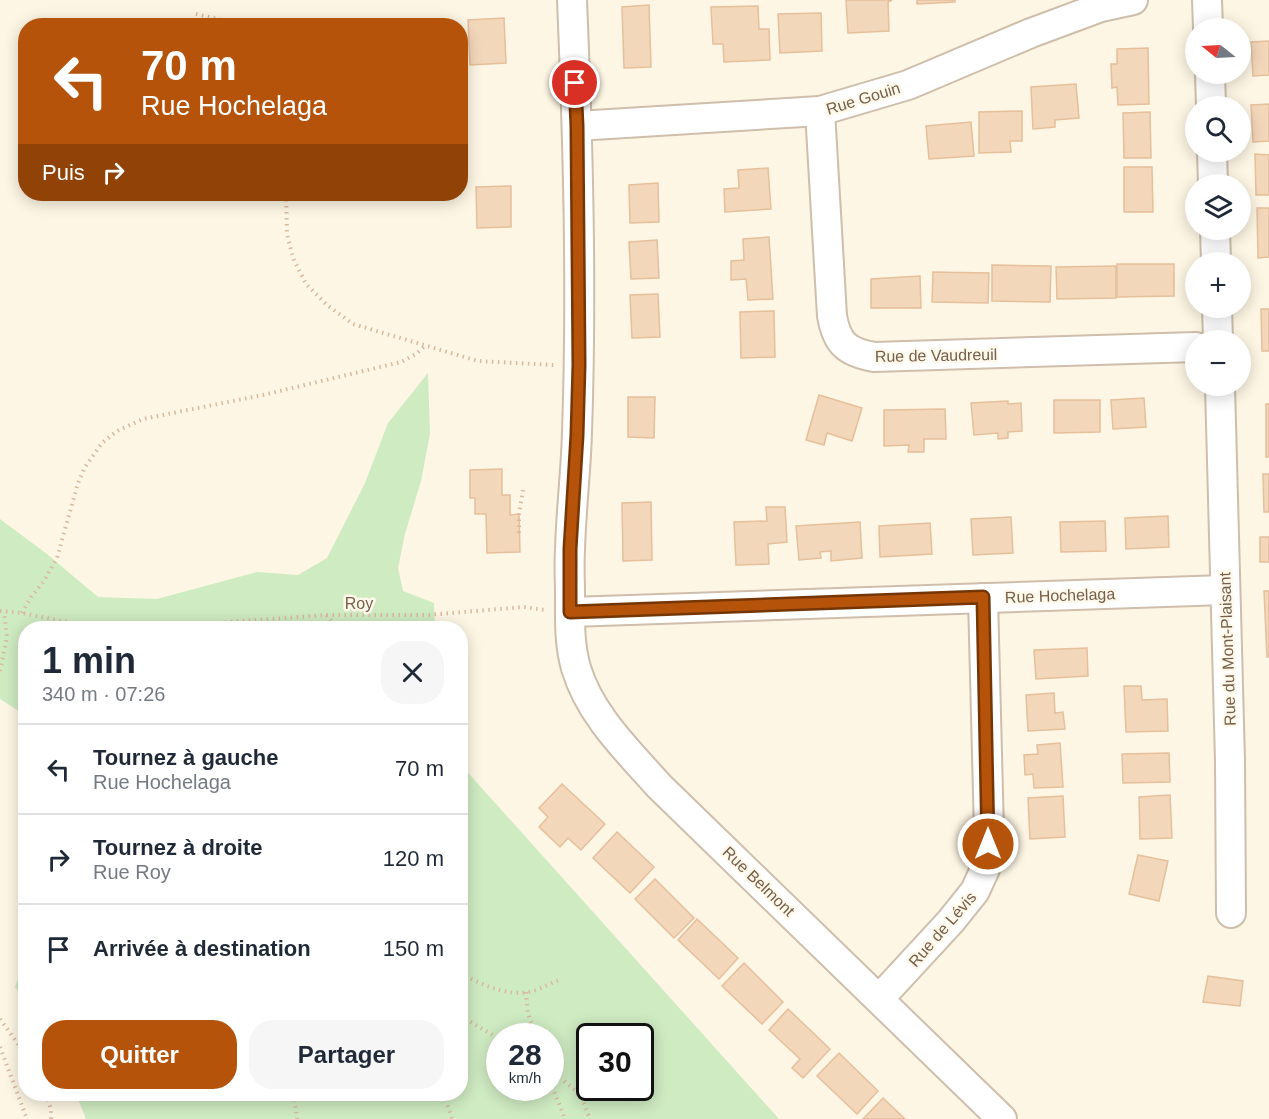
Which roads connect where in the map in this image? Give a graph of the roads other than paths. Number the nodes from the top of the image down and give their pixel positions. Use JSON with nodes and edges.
{"nodes":[{"id":1,"x":572,"y":0,"type":"edge"},
{"id":2,"x":1133,"y":0,"type":"edge"},
{"id":3,"x":1207,"y":0,"type":"edge"},
{"id":4,"x":1208,"y":18,"type":"edge"},
{"id":5,"x":820,"y":111,"type":"junction"},
{"id":6,"x":577,"y":126,"type":"junction"},
{"id":7,"x":1185,"y":347,"type":"edge"},
{"id":8,"x":1220,"y":396,"type":"edge"},
{"id":9,"x":1226,"y":590,"type":"junction"},
{"id":10,"x":983,"y":597,"type":"junction"},
{"id":11,"x":570,"y":612,"type":"junction"},
{"id":12,"x":1232,"y":913,"type":"dead end"},
{"id":13,"x":879,"y":999,"type":"junction"},
{"id":14,"x":1002,"y":1119,"type":"edge"}],
"edges":[{"from":1,"to":6,"type":"street","name":"Rue Belmont"},
{"from":2,"to":5,"type":"street","name":"Rue Gouin"},
{"from":3,"to":4,"type":"street"},
{"from":5,"to":6,"type":"street","name":"Rue Gouin"},
{"from":5,"to":7,"type":"street","name":"Rue de Vaudreuil"},
{"from":6,"to":11,"type":"street","name":"Rue Belmont"},
{"from":8,"to":9,"type":"street","name":"Rue du Mont-Plaisant"},
{"from":9,"to":10,"type":"street","name":"Rue Hochelaga"},
{"from":9,"to":12,"type":"street","name":"Rue du Mont-Plaisant"},
{"from":10,"to":11,"type":"street","name":"Rue Hochelaga"},
{"from":10,"to":13,"type":"street","name":"Rue de Lévis"},
{"from":11,"to":13,"type":"street","name":"Rue Belmont"},
{"from":13,"to":14,"type":"street","name":"Rue Belmont"}]}
